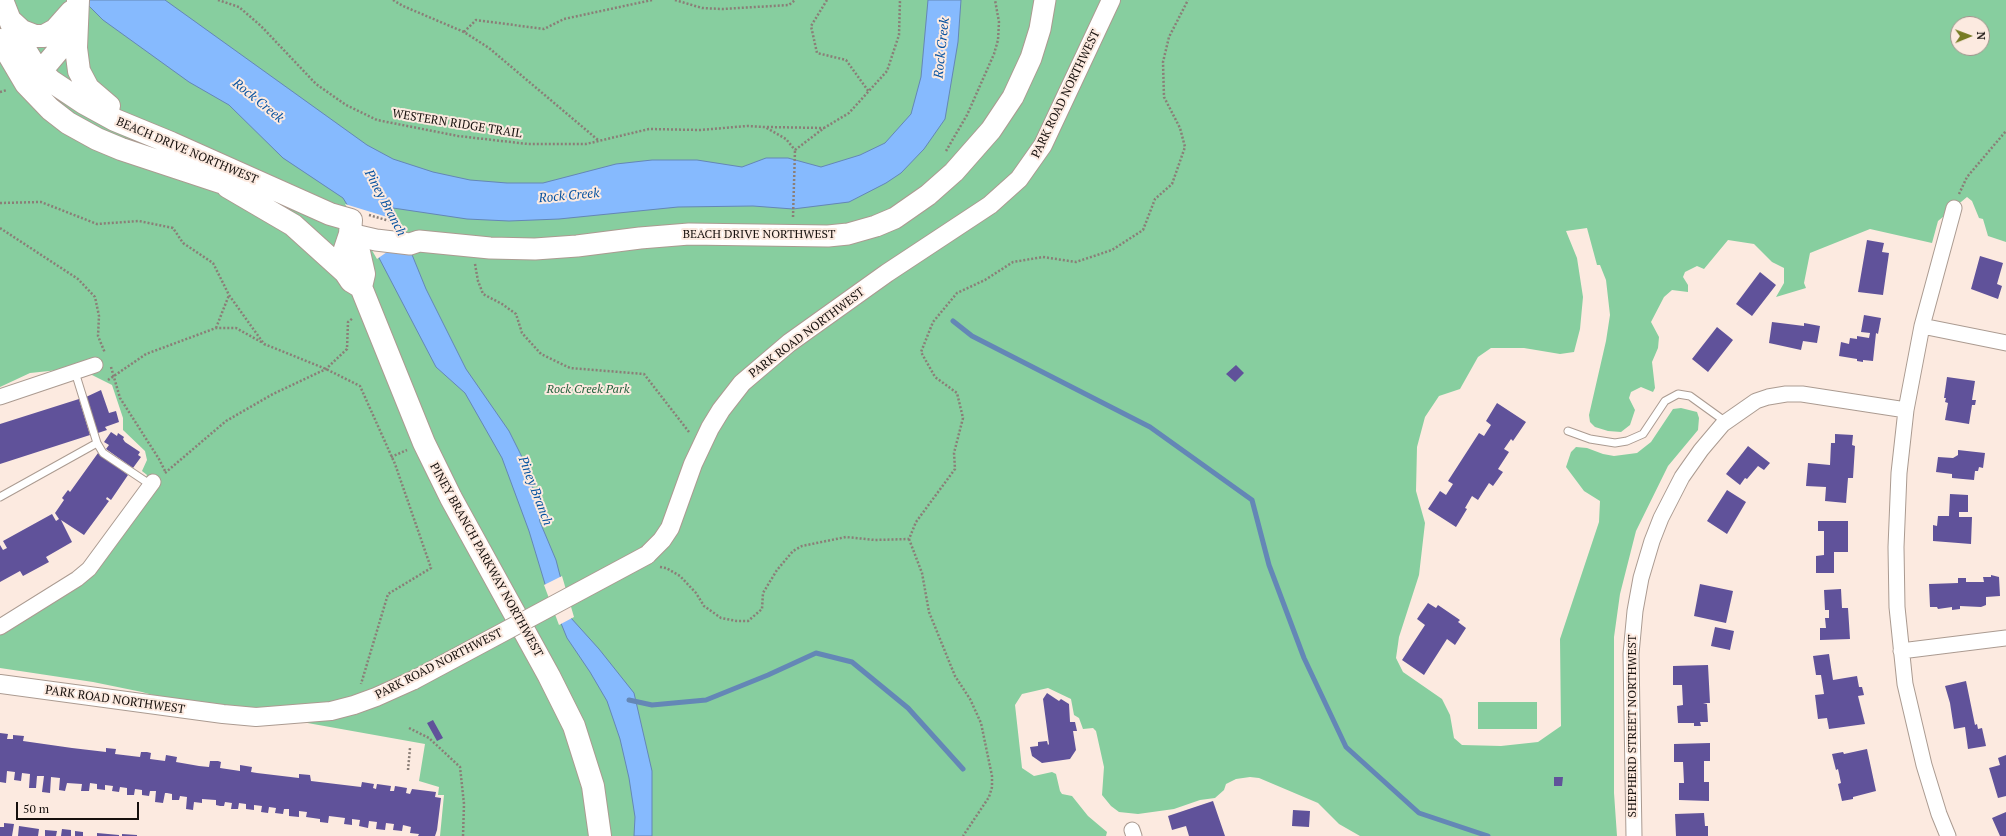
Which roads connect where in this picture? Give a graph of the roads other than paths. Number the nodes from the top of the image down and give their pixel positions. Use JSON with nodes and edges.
{"nodes":[{"id":1,"x":1045,"y":0,"type":"edge"},
{"id":2,"x":1111,"y":0,"type":"edge"},
{"id":3,"x":78,"y":2,"type":"edge"},
{"id":4,"x":6,"y":9,"type":"edge"},
{"id":5,"x":0,"y":40,"type":"edge"},
{"id":6,"x":33,"y":78,"type":"junction"},
{"id":7,"x":172,"y":143,"type":"junction"},
{"id":8,"x":215,"y":179,"type":"junction"},
{"id":9,"x":1954,"y":208,"type":"road end"},
{"id":10,"x":357,"y":226,"type":"junction"},
{"id":11,"x":345,"y":272,"type":"junction"},
{"id":12,"x":361,"y":287,"type":"junction"},
{"id":13,"x":1922,"y":326,"type":"junction"},
{"id":14,"x":2006,"y":343,"type":"edge"},
{"id":15,"x":104,"y":363,"type":"road end"},
{"id":16,"x":75,"y":372,"type":"junction"},
{"id":17,"x":0,"y":397,"type":"edge"},
{"id":18,"x":1906,"y":410,"type":"junction"},
{"id":19,"x":1726,"y":422,"type":"junction"},
{"id":20,"x":1568,"y":430,"type":"dead end"},
{"id":21,"x":98,"y":443,"type":"junction"},
{"id":22,"x":152,"y":484,"type":"joint"},
{"id":23,"x":0,"y":497,"type":"edge"},
{"id":24,"x":0,"y":628,"type":"edge"},
{"id":25,"x":2006,"y":638,"type":"edge"},
{"id":26,"x":1901,"y":651,"type":"junction"},
{"id":27,"x":0,"y":684,"type":"edge"},
{"id":28,"x":600,"y":836,"type":"edge"},
{"id":29,"x":1634,"y":836,"type":"edge"},
{"id":30,"x":1948,"y":836,"type":"edge"}],
"edges":[{"from":1,"to":10,"type":"main road","name":"BEACH DRIVE NORTHWEST"},
{"from":2,"to":27,"type":"street","name":"PARK ROAD NORTHWEST","bridge":true},
{"from":3,"to":4,"type":"main road"},
{"from":3,"to":6,"type":"main road"},
{"from":3,"to":7,"type":"main road"},
{"from":4,"to":6,"type":"main road","name":"BEACH DRIVE NORTHWEST"},
{"from":5,"to":6,"type":"main road","name":"BEACH DRIVE NORTHWEST"},
{"from":6,"to":7,"type":"main road","name":"BEACH DRIVE NORTHWEST"},
{"from":6,"to":8,"type":"main road","name":"BEACH DRIVE NORTHWEST"},
{"from":7,"to":10,"type":"main road","name":"BEACH DRIVE NORTHWEST"},
{"from":8,"to":10,"type":"main road","name":"BEACH DRIVE NORTHWEST"},
{"from":8,"to":11,"type":"main road","name":"PINEY BRANCH PARKWAY NORTHWEST"},
{"from":9,"to":13,"type":"street"},
{"from":10,"to":11,"type":"main road"},
{"from":10,"to":12,"type":"main road","name":"PINEY BRANCH PARKWAY NORTHWEST"},
{"from":11,"to":12,"type":"main road","name":"PINEY BRANCH PARKWAY NORTHWEST"},
{"from":12,"to":28,"type":"main road","name":"PINEY BRANCH PARKWAY NORTHWEST"},
{"from":13,"to":14,"type":"street"},
{"from":13,"to":18,"type":"street"},
{"from":15,"to":16,"type":"street"},
{"from":16,"to":17,"type":"street"},
{"from":16,"to":21,"type":"lane"},
{"from":18,"to":19,"type":"street","name":"SHEPHERD STREET NORTHWEST"},
{"from":18,"to":26,"type":"street"},
{"from":19,"to":20,"type":"lane"},
{"from":19,"to":29,"type":"street","name":"SHEPHERD STREET NORTHWEST"},
{"from":21,"to":22,"type":"lane"},
{"from":21,"to":23,"type":"lane"},
{"from":22,"to":24,"type":"street"},
{"from":25,"to":26,"type":"street"},
{"from":26,"to":30,"type":"street"}]}
